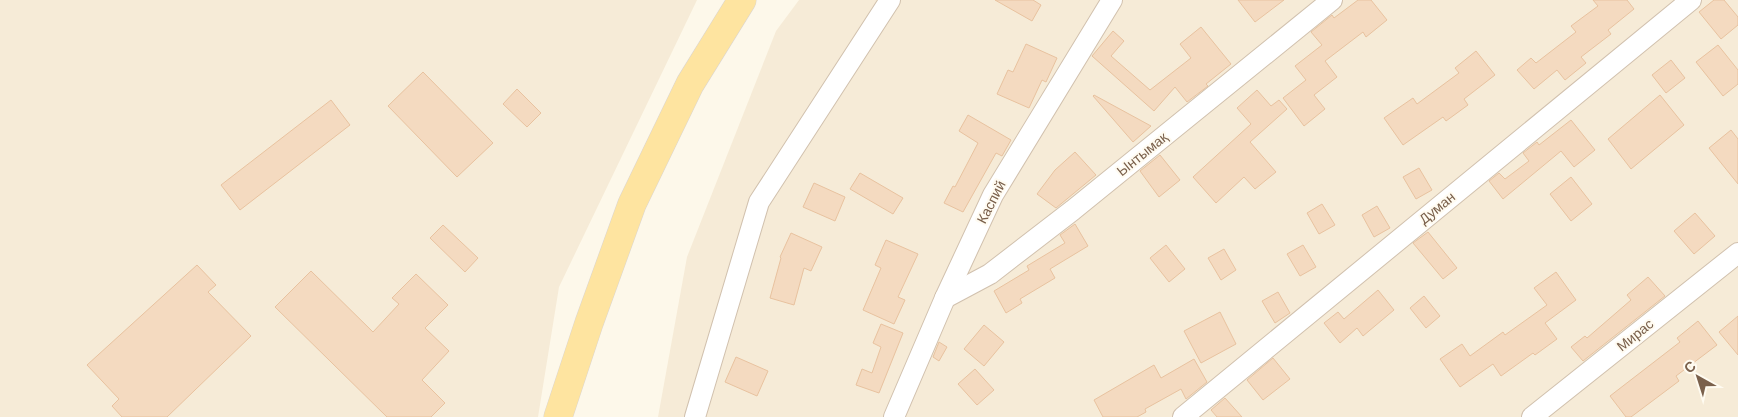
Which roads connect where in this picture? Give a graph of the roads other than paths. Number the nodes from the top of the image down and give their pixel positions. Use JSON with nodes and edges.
{"nodes":[{"id":1,"x":742,"y":0,"type":"edge"},
{"id":2,"x":890,"y":0,"type":"edge"},
{"id":3,"x":1112,"y":0,"type":"edge"},
{"id":4,"x":1332,"y":0,"type":"edge"},
{"id":5,"x":1691,"y":0,"type":"edge"},
{"id":6,"x":1738,"y":253,"type":"edge"},
{"id":7,"x":945,"y":298,"type":"junction"},
{"id":8,"x":558,"y":417,"type":"edge"},
{"id":9,"x":694,"y":417,"type":"edge"},
{"id":10,"x":894,"y":417,"type":"edge"},
{"id":11,"x":1183,"y":417,"type":"edge"},
{"id":12,"x":1532,"y":417,"type":"edge"}],
"edges":[{"from":1,"to":8,"type":"main road"},
{"from":2,"to":9,"type":"street"},
{"from":3,"to":7,"type":"street","name":"Каспий"},
{"from":4,"to":7,"type":"street","name":"Ынтымақ"},
{"from":5,"to":11,"type":"street","name":"Думан"},
{"from":6,"to":12,"type":"street","name":"Мирас"},
{"from":7,"to":10,"type":"street","name":"Каспий"}]}
